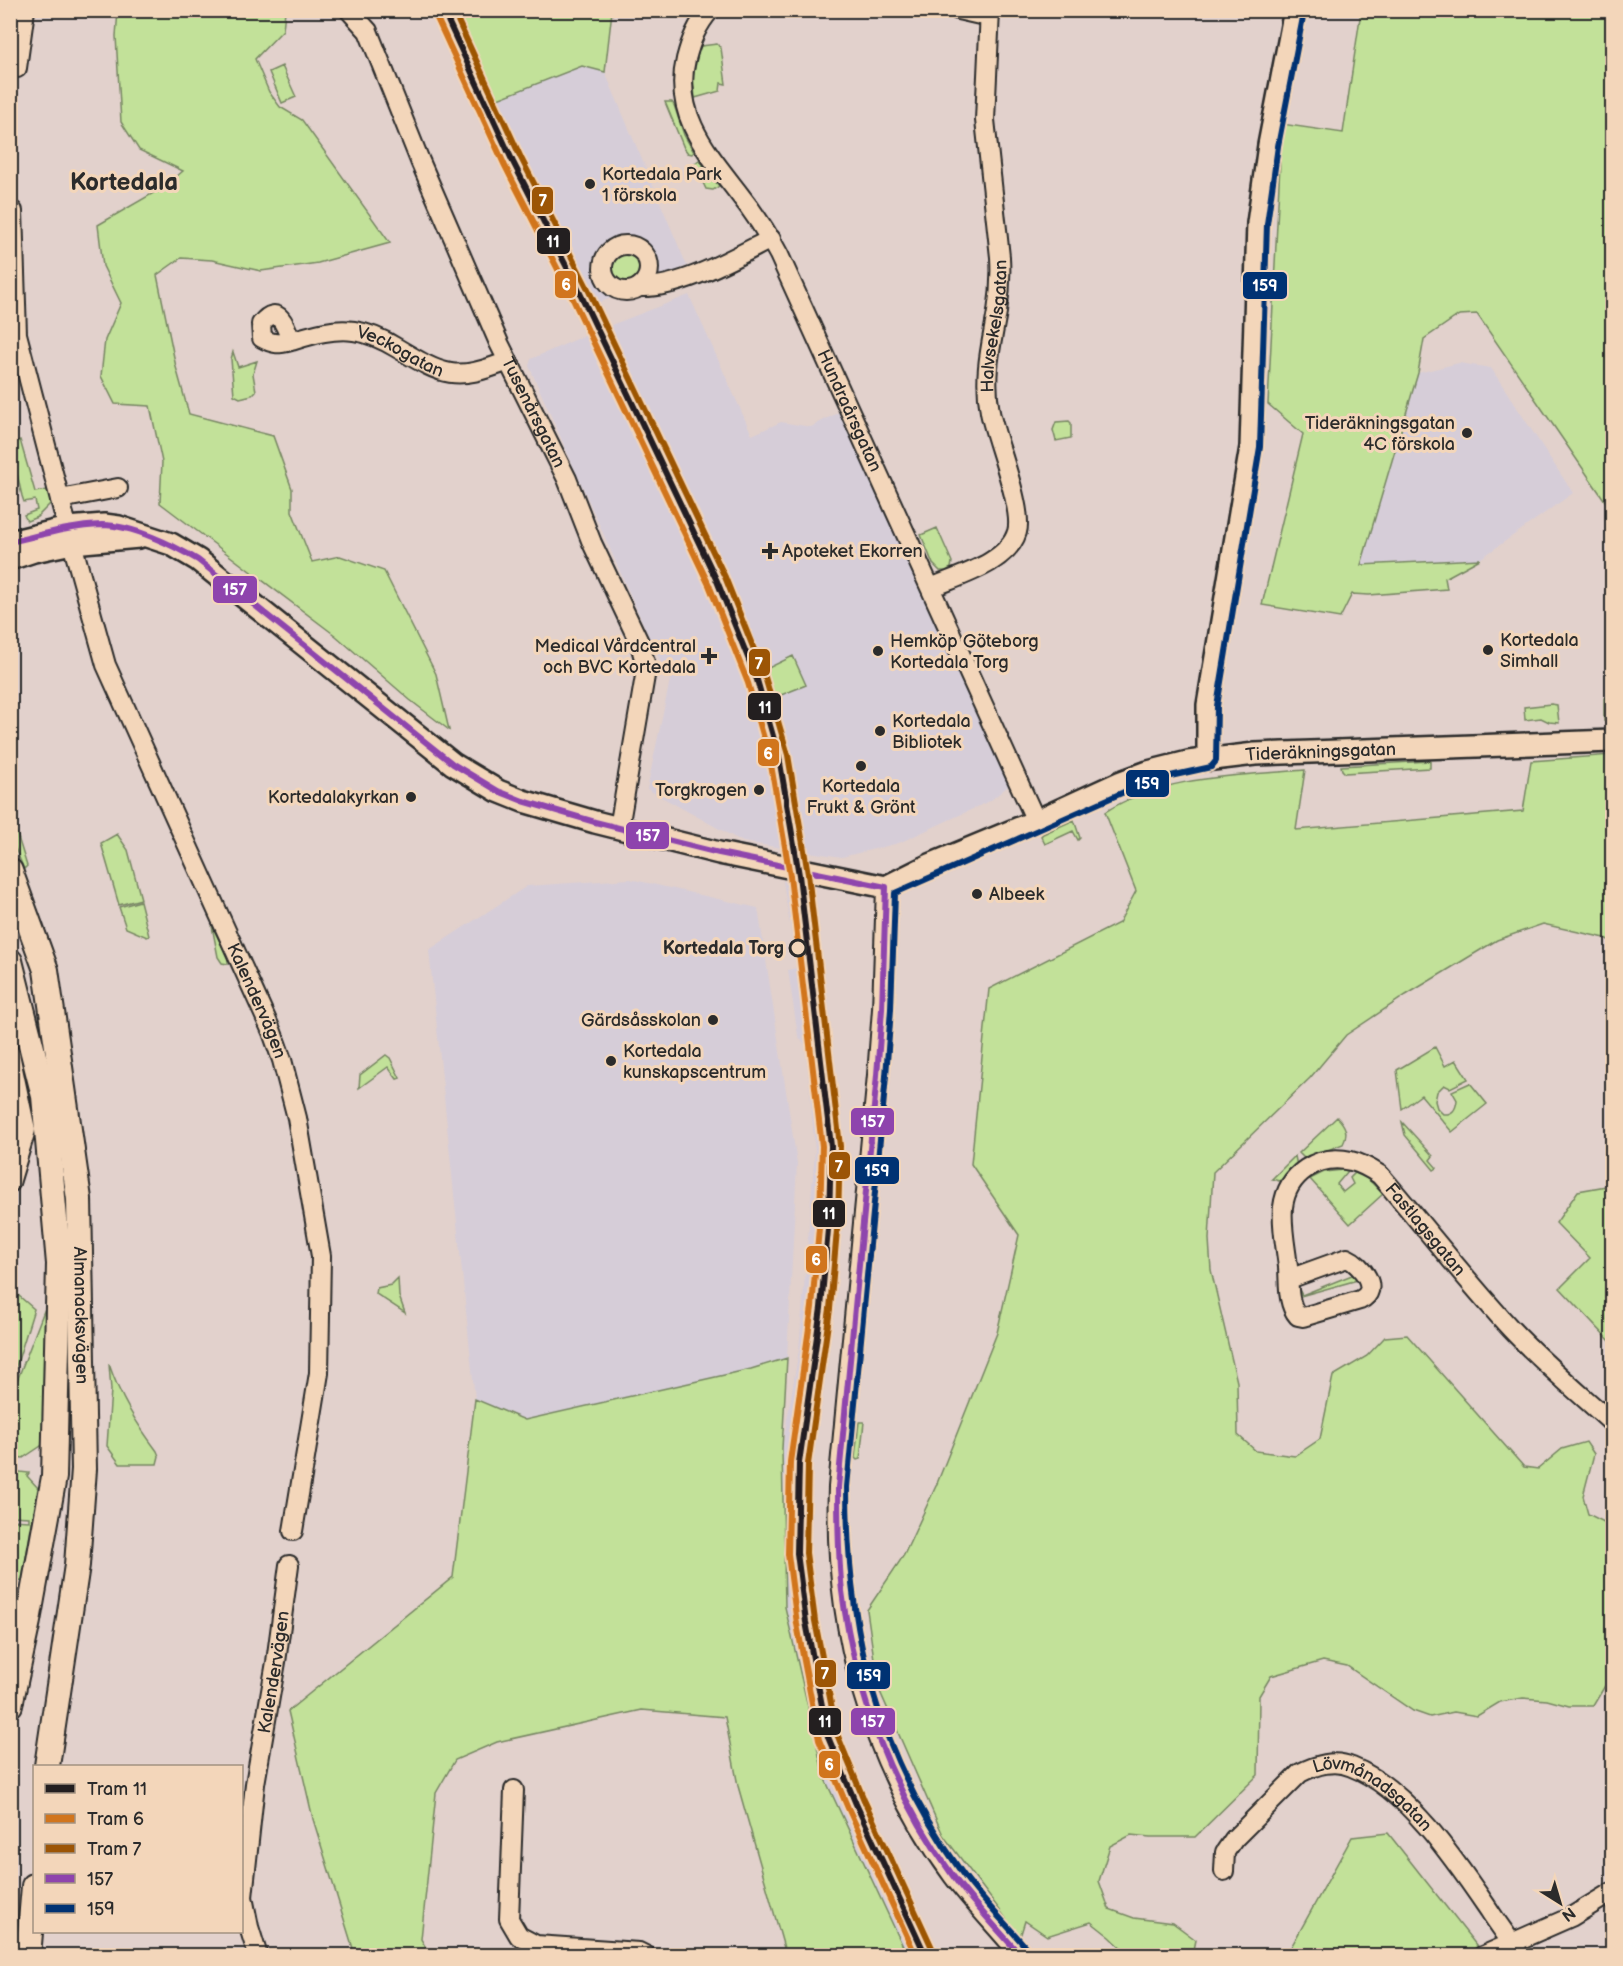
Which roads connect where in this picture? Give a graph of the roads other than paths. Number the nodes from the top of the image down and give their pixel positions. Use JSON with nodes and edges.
{"nodes":[{"id":1,"x":25,"y":10,"type":"edge"},
{"id":2,"x":349,"y":10,"type":"edge"},
{"id":3,"x":710,"y":10,"type":"edge"},
{"id":4,"x":958,"y":10,"type":"edge"},
{"id":5,"x":1295,"y":10,"type":"edge"},
{"id":6,"x":989,"y":14,"type":"edge"},
{"id":7,"x":17,"y":68,"type":"dead end"},
{"id":8,"x":13,"y":211,"type":"dead end"},
{"id":9,"x":771,"y":239,"type":"junction"},
{"id":10,"x":640,"y":287,"type":"dead end"},
{"id":11,"x":291,"y":341,"type":"dead end"},
{"id":12,"x":508,"y":361,"type":"junction"},
{"id":13,"x":118,"y":488,"type":"dead end"},
{"id":14,"x":60,"y":499,"type":"junction"},
{"id":15,"x":70,"y":536,"type":"junction"},
{"id":16,"x":10,"y":542,"type":"edge"},
{"id":17,"x":10,"y":559,"type":"edge"},
{"id":18,"x":931,"y":588,"type":"junction"},
{"id":19,"x":1612,"y":741,"type":"edge"},
{"id":20,"x":1208,"y":758,"type":"junction"},
{"id":21,"x":1036,"y":821,"type":"junction"},
{"id":22,"x":619,"y":828,"type":"junction"},
{"id":23,"x":10,"y":871,"type":"edge"},
{"id":24,"x":886,"y":886,"type":"junction"},
{"id":25,"x":10,"y":961,"type":"edge"},
{"id":26,"x":10,"y":1053,"type":"edge"},
{"id":27,"x":10,"y":1183,"type":"edge"},
{"id":28,"x":1289,"y":1280,"type":"dead end"},
{"id":29,"x":1612,"y":1423,"type":"edge"},
{"id":30,"x":293,"y":1530,"type":"dead end"},
{"id":31,"x":289,"y":1565,"type":"dead end"},
{"id":32,"x":10,"y":1705,"type":"edge"},
{"id":33,"x":47,"y":1765,"type":"edge"},
{"id":34,"x":514,"y":1790,"type":"dead end"},
{"id":35,"x":1224,"y":1871,"type":"dead end"},
{"id":36,"x":1612,"y":1892,"type":"edge"},
{"id":37,"x":33,"y":1898,"type":"edge"},
{"id":38,"x":1516,"y":1949,"type":"edge"},
{"id":39,"x":28,"y":1956,"type":"edge"},
{"id":40,"x":258,"y":1956,"type":"edge"},
{"id":41,"x":647,"y":1956,"type":"edge"},
{"id":42,"x":1021,"y":1956,"type":"edge"},
{"id":43,"x":1482,"y":1956,"type":"edge"}],
"edges":[{"from":1,"to":7,"type":"street"},
{"from":2,"to":12,"type":"street","name":"Tusenårsgatan"},
{"from":3,"to":9,"type":"street","name":"Hundraårsgatan"},
{"from":4,"to":6,"type":"street"},
{"from":5,"to":20,"type":"street"},
{"from":6,"to":18,"type":"street","name":"Halvsekelsgatan"},
{"from":8,"to":14,"type":"street","name":"Kalendervägen"},
{"from":9,"to":10,"type":"street"},
{"from":9,"to":18,"type":"street","name":"Hundraårsgatan"},
{"from":11,"to":12,"type":"street","name":"Veckogatan"},
{"from":12,"to":22,"type":"street","name":"Tusenårsgatan"},
{"from":13,"to":14,"type":"street"},
{"from":14,"to":15,"type":"street","name":"Kalendervägen"},
{"from":15,"to":16,"type":"street"},
{"from":15,"to":17,"type":"street"},
{"from":15,"to":22,"type":"street"},
{"from":15,"to":30,"type":"street","name":"Kalendervägen"},
{"from":18,"to":21,"type":"street","name":"Hundraårsgatan"},
{"from":19,"to":20,"type":"street","name":"Tideräkningsgatan"},
{"from":20,"to":21,"type":"street","name":"Tideräkningsgatan"},
{"from":21,"to":24,"type":"street","name":"Tideräkningsgatan"},
{"from":22,"to":24,"type":"street"},
{"from":23,"to":33,"type":"main road","name":"Almanacksvägen"},
{"from":24,"to":42,"type":"street"},
{"from":25,"to":32,"type":"main road","name":"Almanacksvägen"},
{"from":26,"to":27,"type":"street"},
{"from":28,"to":29,"type":"street","name":"Fastlagsgatan"},
{"from":31,"to":40,"type":"street","name":"Kalendervägen"},
{"from":34,"to":41,"type":"street"},
{"from":35,"to":38,"type":"street","name":"Lövmånadsgatan"},
{"from":36,"to":38,"type":"street"},
{"from":37,"to":39,"type":"main road"},
{"from":38,"to":43,"type":"street"}]}
